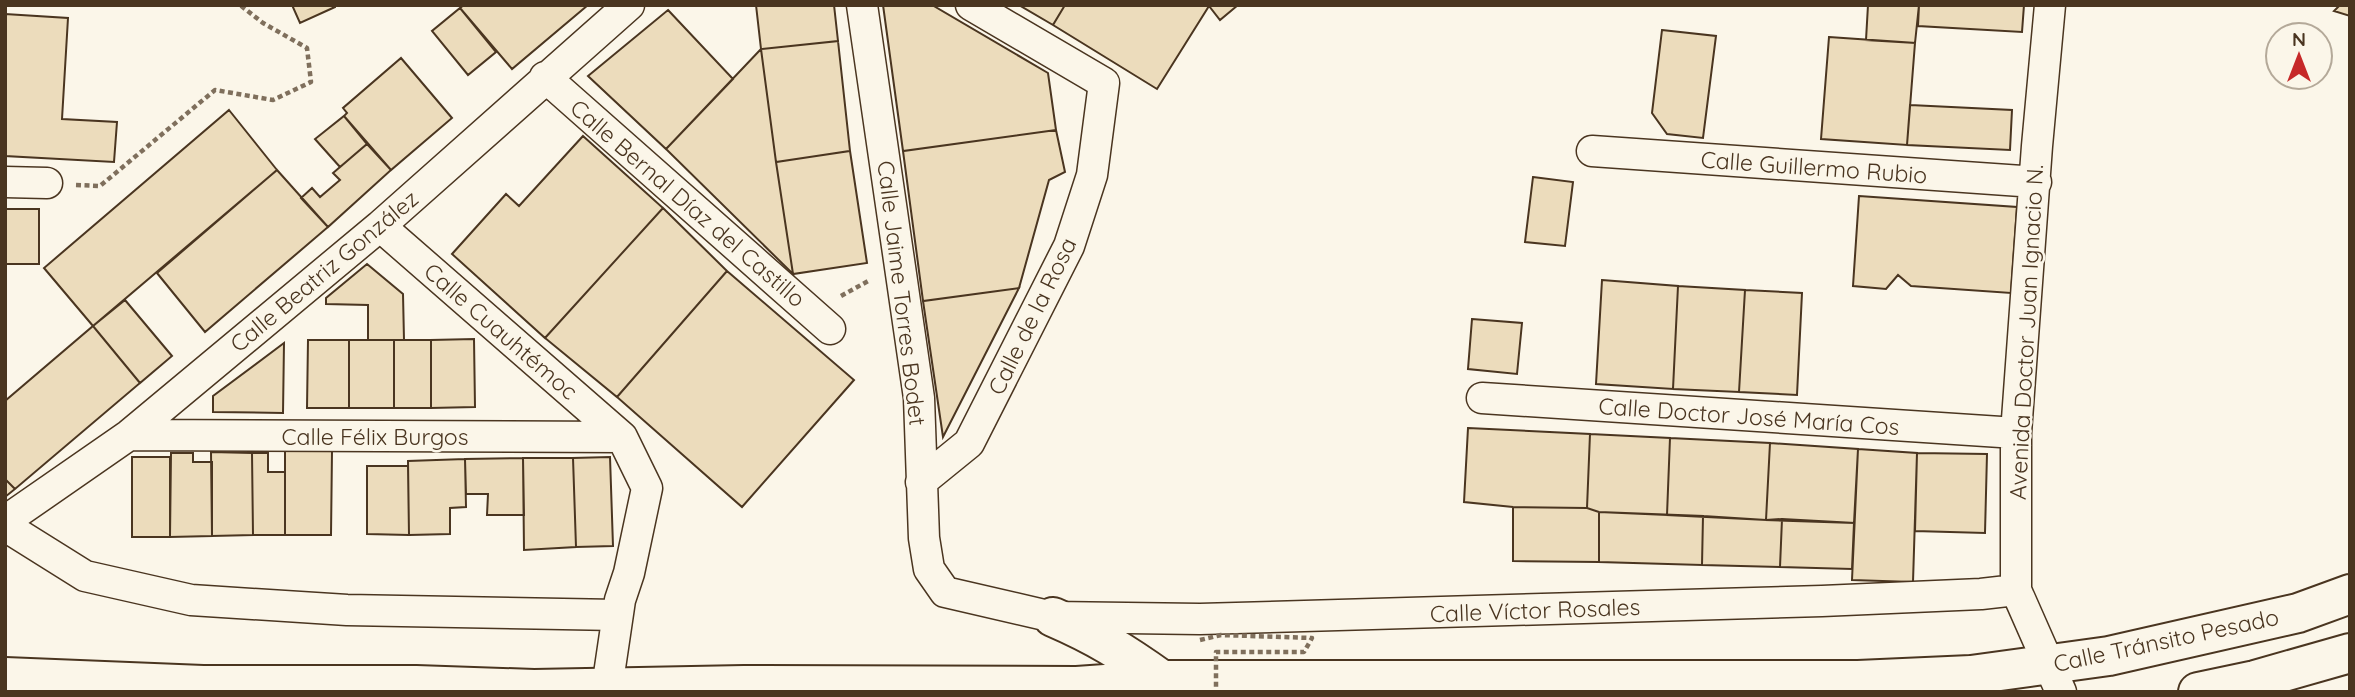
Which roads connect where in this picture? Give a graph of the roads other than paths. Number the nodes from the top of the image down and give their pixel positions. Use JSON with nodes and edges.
{"nodes":[{"id":1,"x":629,"y":5,"type":"edge"},
{"id":2,"x":862,"y":5,"type":"edge"},
{"id":3,"x":971,"y":5,"type":"edge"},
{"id":4,"x":2050,"y":5,"type":"edge"},
{"id":5,"x":545,"y":77,"type":"junction"},
{"id":6,"x":1592,"y":151,"type":"dead end"},
{"id":7,"x":5,"y":182,"type":"edge"},
{"id":8,"x":47,"y":183,"type":"road end"},
{"id":9,"x":2036,"y":183,"type":"junction"},
{"id":10,"x":380,"y":226,"type":"junction"},
{"id":11,"x":830,"y":329,"type":"dead end"},
{"id":12,"x":1482,"y":398,"type":"dead end"},
{"id":13,"x":2016,"y":433,"type":"junction"},
{"id":14,"x":129,"y":435,"type":"junction"},
{"id":15,"x":622,"y":437,"type":"junction"},
{"id":16,"x":921,"y":482,"type":"junction"},
{"id":17,"x":5,"y":524,"type":"edge"},
{"id":18,"x":2016,"y":590,"type":"junction"},
{"id":19,"x":2350,"y":594,"type":"edge"},
{"id":20,"x":617,"y":615,"type":"junction"},
{"id":21,"x":1053,"y":617,"type":"junction"},
{"id":22,"x":2350,"y":653,"type":"edge"},
{"id":23,"x":5,"y":677,"type":"edge"},
{"id":24,"x":2054,"y":678,"type":"edge"},
{"id":25,"x":1162,"y":680,"type":"junction"},
{"id":26,"x":607,"y":688,"type":"junction"},
{"id":27,"x":2198,"y":692,"type":"edge"}],
"edges":[{"from":1,"to":5,"type":"street","name":"Calle Beatriz González"},
{"from":2,"to":16,"type":"street","name":"Calle Jaime Torres Bodet"},
{"from":3,"to":16,"type":"street","name":"Calle de la Rosa"},
{"from":4,"to":9,"type":"street","name":"Avenida Doctor Juan Ignacio N."},
{"from":5,"to":10,"type":"street","name":"Calle Beatriz González"},
{"from":5,"to":11,"type":"street","name":"Calle Bernal Díaz del Castillo"},
{"from":6,"to":9,"type":"street","name":"Calle Guillermo Rubio"},
{"from":7,"to":8,"type":"street"},
{"from":9,"to":13,"type":"street","name":"Avenida Doctor Juan Ignacio N."},
{"from":10,"to":14,"type":"street","name":"Calle Beatriz González"},
{"from":10,"to":15,"type":"street","name":"Calle Cuauhtémoc"},
{"from":12,"to":13,"type":"street","name":"Calle Doctor José María Cos"},
{"from":13,"to":18,"type":"street","name":"Avenida Doctor Juan Ignacio N."},
{"from":14,"to":15,"type":"street","name":"Calle Félix Burgos"},
{"from":14,"to":17,"type":"street","name":"Calle Beatriz González"},
{"from":15,"to":20,"type":"street"},
{"from":16,"to":21,"type":"street","name":"Calle Jaime Torres Bodet"},
{"from":17,"to":20,"type":"street"},
{"from":18,"to":21,"type":"street","name":"Calle Víctor Rosales"},
{"from":18,"to":24,"type":"street","name":"Avenida Doctor Juan Ignacio N."},
{"from":19,"to":24,"type":"main road","name":"Calle Tránsito Pesado"},
{"from":20,"to":26,"type":"street"},
{"from":21,"to":25,"type":"main road"},
{"from":22,"to":27,"type":"main road"},
{"from":23,"to":26,"type":"main road","name":"Calle Tránsito Pesado"},
{"from":24,"to":25,"type":"main road","name":"Calle Tránsito Pesado"},
{"from":25,"to":26,"type":"main road","name":"Calle Tránsito Pesado"}]}
